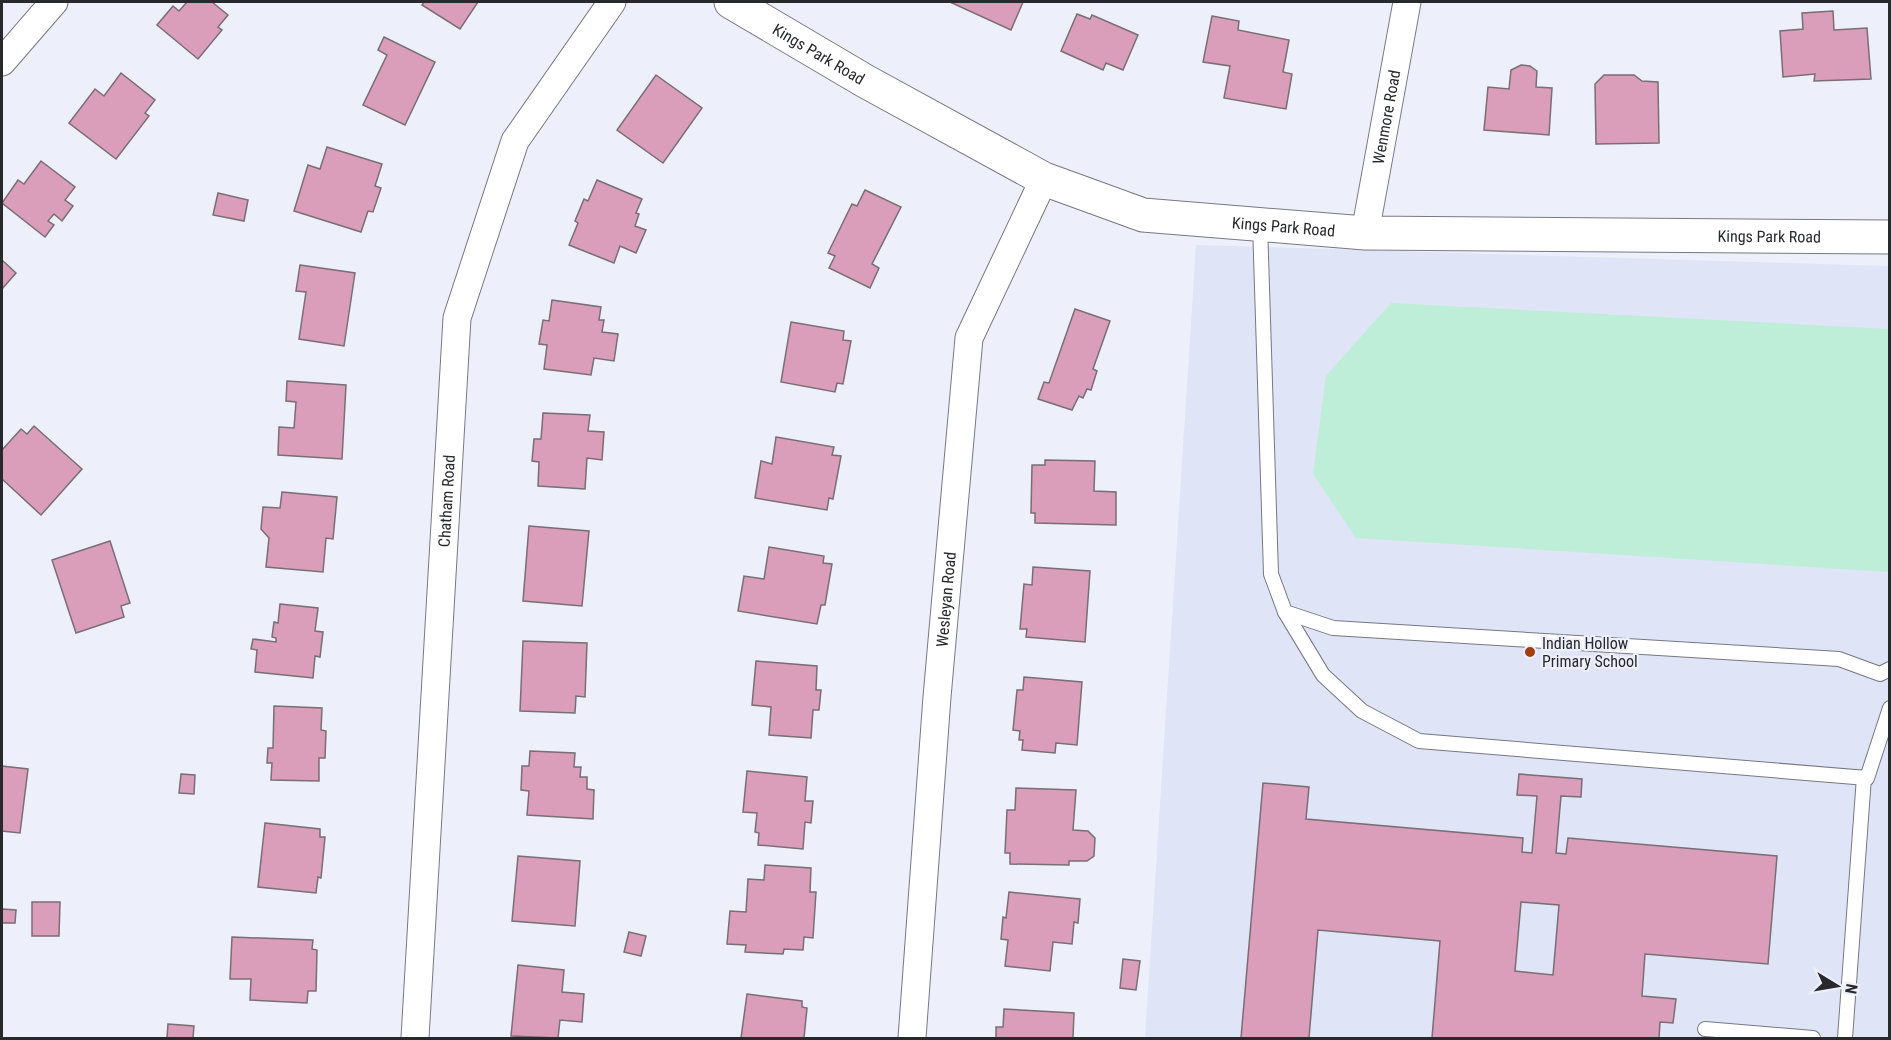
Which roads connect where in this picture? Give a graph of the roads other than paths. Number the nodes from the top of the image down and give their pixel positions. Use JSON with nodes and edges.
{"nodes":[{"id":1,"x":54,"y":2,"type":"edge"},
{"id":2,"x":612,"y":2,"type":"edge"},
{"id":3,"x":731,"y":2,"type":"edge"},
{"id":4,"x":1407,"y":2,"type":"edge"},
{"id":5,"x":2,"y":62,"type":"edge"},
{"id":6,"x":1044,"y":179,"type":"junction"},
{"id":7,"x":1260,"y":224,"type":"junction"},
{"id":8,"x":1365,"y":233,"type":"junction"},
{"id":9,"x":1890,"y":237,"type":"edge"},
{"id":10,"x":1285,"y":612,"type":"junction"},
{"id":11,"x":1890,"y":669,"type":"edge"},
{"id":12,"x":1890,"y":708,"type":"edge"},
{"id":13,"x":1864,"y":777,"type":"junction"},
{"id":14,"x":1705,"y":1029,"type":"dead end"},
{"id":15,"x":415,"y":1038,"type":"edge"},
{"id":16,"x":912,"y":1038,"type":"edge"},
{"id":17,"x":1813,"y":1038,"type":"edge"},
{"id":18,"x":1845,"y":1038,"type":"edge"}],
"edges":[{"from":1,"to":5,"type":"street"},
{"from":2,"to":15,"type":"street","name":"Chatham Road"},
{"from":3,"to":6,"type":"street","name":"Kings Park Road"},
{"from":4,"to":8,"type":"street","name":"Wenmore Road"},
{"from":6,"to":7,"type":"street","name":"Kings Park Road"},
{"from":6,"to":16,"type":"street","name":"Wesleyan Road"},
{"from":7,"to":8,"type":"street","name":"Kings Park Road"},
{"from":7,"to":10,"type":"lane"},
{"from":8,"to":9,"type":"street","name":"Kings Park Road"},
{"from":10,"to":11,"type":"lane"},
{"from":10,"to":13,"type":"lane"},
{"from":12,"to":13,"type":"lane"},
{"from":13,"to":18,"type":"lane"},
{"from":14,"to":17,"type":"lane"}]}
